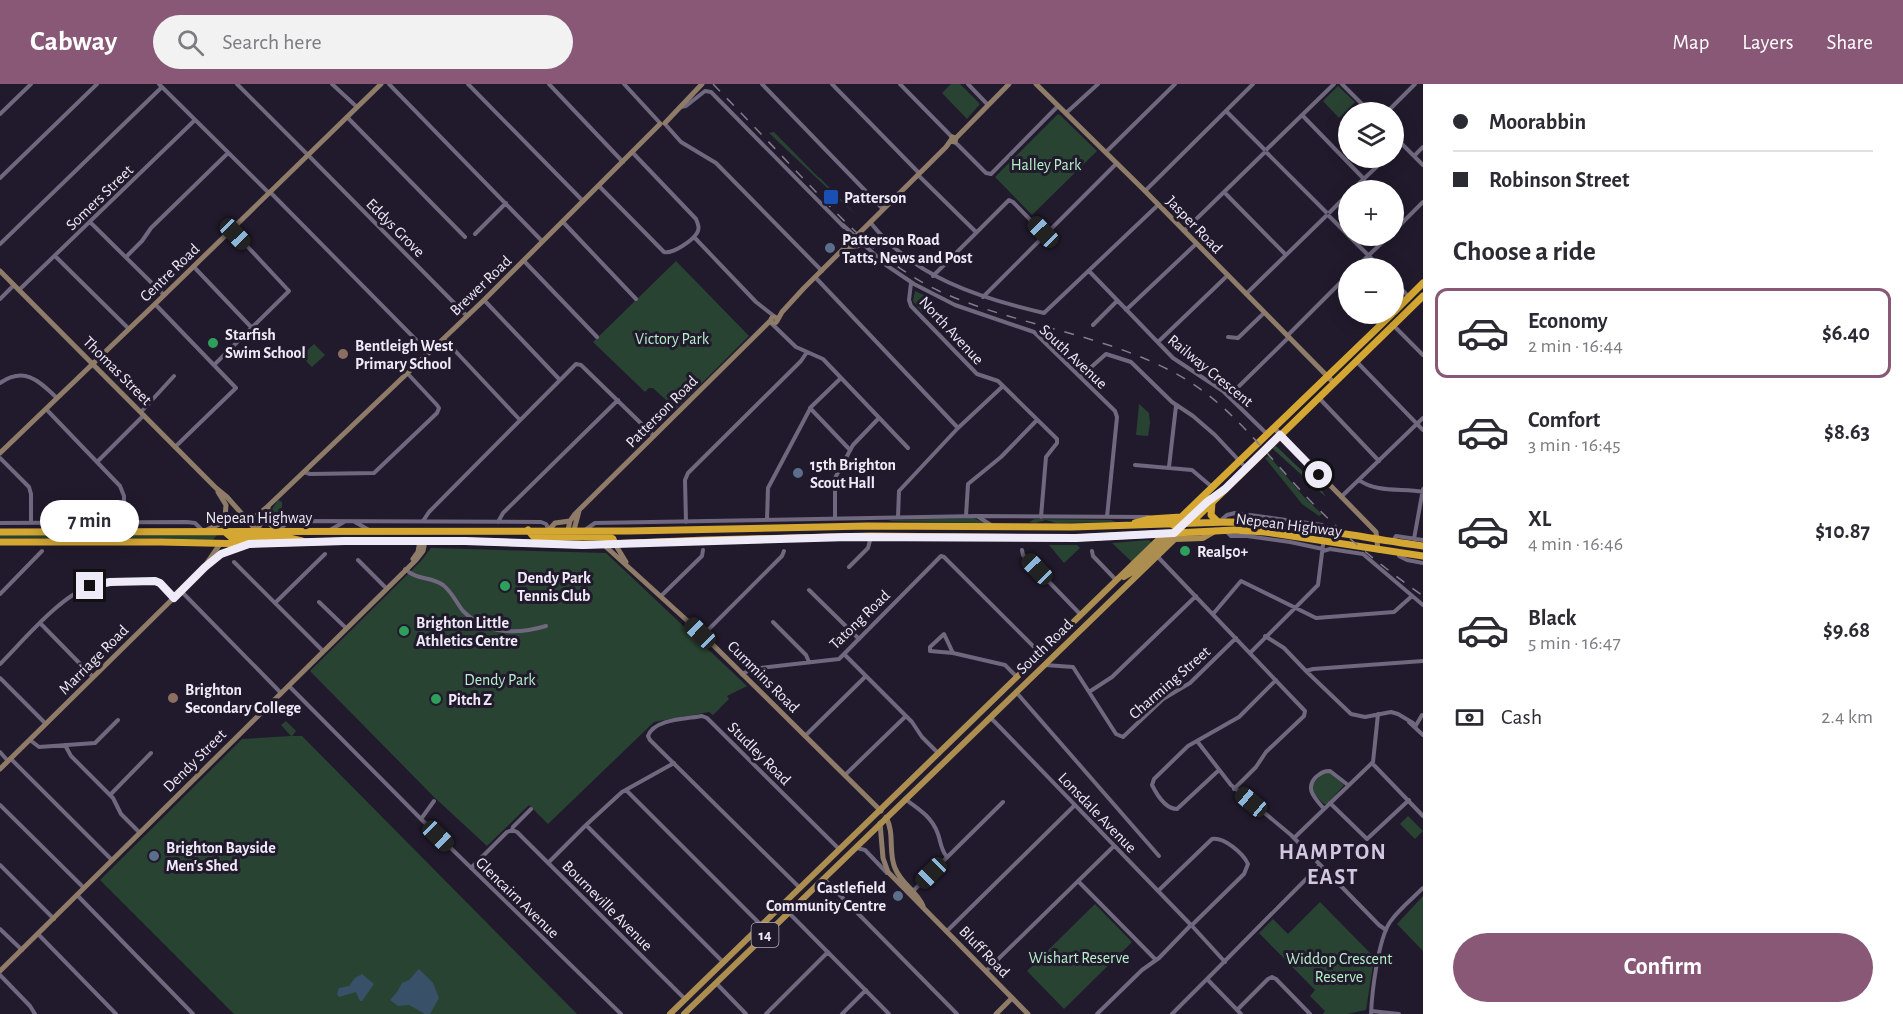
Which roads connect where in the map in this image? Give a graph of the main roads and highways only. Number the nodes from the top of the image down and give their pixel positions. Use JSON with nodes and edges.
{"nodes":[{"id":1,"x":1423,"y":283,"type":"edge"},
{"id":2,"x":1423,"y":296,"type":"edge"},
{"id":3,"x":1404,"y":302,"type":"edge"},
{"id":4,"x":1382,"y":324,"type":"edge"},
{"id":5,"x":1225,"y":489,"type":"junction"},
{"id":6,"x":1212,"y":503,"type":"junction"},
{"id":7,"x":1186,"y":521,"type":"junction"},
{"id":8,"x":1219,"y":522,"type":"junction"},
{"id":9,"x":1174,"y":524,"type":"junction"},
{"id":10,"x":1127,"y":526,"type":"junction"},
{"id":11,"x":1025,"y":527,"type":"junction"},
{"id":12,"x":781,"y":528,"type":"junction"},
{"id":13,"x":395,"y":530,"type":"junction"},
{"id":14,"x":422,"y":530,"type":"junction"},
{"id":15,"x":436,"y":530,"type":"junction"},
{"id":16,"x":528,"y":530,"type":"junction"},
{"id":17,"x":224,"y":531,"type":"junction"},
{"id":18,"x":629,"y":531,"type":"junction"},
{"id":19,"x":0,"y":532,"type":"edge"},
{"id":20,"x":278,"y":533,"type":"junction"},
{"id":21,"x":571,"y":533,"type":"junction"},
{"id":22,"x":1165,"y":533,"type":"junction"},
{"id":23,"x":1176,"y":535,"type":"junction"},
{"id":24,"x":781,"y":538,"type":"junction"},
{"id":25,"x":1025,"y":538,"type":"junction"},
{"id":26,"x":253,"y":539,"type":"junction"},
{"id":27,"x":399,"y":541,"type":"junction"},
{"id":28,"x":423,"y":541,"type":"junction"},
{"id":29,"x":447,"y":541,"type":"junction"},
{"id":30,"x":0,"y":542,"type":"edge"},
{"id":31,"x":1392,"y":542,"type":"junction"},
{"id":32,"x":312,"y":543,"type":"junction"},
{"id":33,"x":638,"y":543,"type":"junction"},
{"id":34,"x":222,"y":544,"type":"junction"},
{"id":35,"x":615,"y":544,"type":"junction"},
{"id":36,"x":568,"y":545,"type":"junction"},
{"id":37,"x":1423,"y":546,"type":"edge"},
{"id":38,"x":1395,"y":552,"type":"junction"},
{"id":39,"x":1423,"y":556,"type":"edge"},
{"id":40,"x":1136,"y":573,"type":"junction"},
{"id":41,"x":1117,"y":580,"type":"junction"},
{"id":42,"x":1082,"y":615,"type":"junction"},
{"id":43,"x":1089,"y":622,"type":"junction"},
{"id":44,"x":984,"y":711,"type":"junction"},
{"id":45,"x":990,"y":717,"type":"junction"},
{"id":46,"x":879,"y":810,"type":"junction"},
{"id":47,"x":886,"y":817,"type":"junction"},
{"id":48,"x":880,"y":823,"type":"junction"},
{"id":49,"x":856,"y":835,"type":"junction"},
{"id":50,"x":862,"y":841,"type":"junction"},
{"id":51,"x":818,"y":872,"type":"junction"},
{"id":52,"x":823,"y":878,"type":"junction"},
{"id":53,"x":709,"y":976,"type":"junction"},
{"id":54,"x":716,"y":983,"type":"junction"},
{"id":55,"x":670,"y":1014,"type":"edge"},
{"id":56,"x":684,"y":1014,"type":"edge"}],
"edges":[{"from":1,"to":3,"type":"highway"},
{"from":2,"to":5,"type":"highway"},
{"from":4,"to":7,"type":"highway"},
{"from":5,"to":6,"type":"highway"},
{"from":5,"to":7,"type":"highway"},
{"from":6,"to":7,"type":"highway"},
{"from":6,"to":8,"type":"highway"},
{"from":7,"to":8,"type":"highway","name":"Nepean Highway"},
{"from":7,"to":9,"type":"highway","name":"Nepean Highway"},
{"from":7,"to":10,"type":"highway"},
{"from":7,"to":23,"type":"highway"},
{"from":8,"to":31,"type":"highway","name":"Nepean Highway"},
{"from":9,"to":10,"type":"highway","name":"Nepean Highway"},
{"from":9,"to":22,"type":"highway","name":"South Road","number":"14"},
{"from":10,"to":11,"type":"highway","name":"Nepean Highway"},
{"from":11,"to":12,"type":"highway","name":"Nepean Highway"},
{"from":11,"to":25,"type":"highway"},
{"from":12,"to":18,"type":"highway","name":"Nepean Highway"},
{"from":12,"to":24,"type":"highway"},
{"from":13,"to":14,"type":"highway","name":"Nepean Highway"},
{"from":13,"to":20,"type":"highway","name":"Nepean Highway"},
{"from":13,"to":27,"type":"highway"},
{"from":14,"to":15,"type":"highway","name":"Nepean Highway"},
{"from":14,"to":28,"type":"highway"},
{"from":15,"to":16,"type":"highway","name":"Nepean Highway"},
{"from":15,"to":29,"type":"highway"},
{"from":16,"to":21,"type":"highway","name":"Nepean Highway"},
{"from":16,"to":21,"type":"highway"},
{"from":17,"to":19,"type":"highway","name":"Nepean Highway"},
{"from":17,"to":26,"type":"highway","name":"Nepean Highway"},
{"from":17,"to":34,"type":"highway"},
{"from":18,"to":21,"type":"highway","name":"Nepean Highway"},
{"from":18,"to":33,"type":"highway"},
{"from":20,"to":26,"type":"highway"},
{"from":20,"to":32,"type":"highway"},
{"from":21,"to":35,"type":"highway"},
{"from":21,"to":36,"type":"highway"},
{"from":22,"to":23,"type":"highway","name":"Nepean Highway"},
{"from":22,"to":25,"type":"highway","name":"Nepean Highway"},
{"from":22,"to":41,"type":"main road","name":"South Road","number":"14"},
{"from":23,"to":38,"type":"highway","name":"Nepean Highway"},
{"from":23,"to":40,"type":"main road"},
{"from":24,"to":25,"type":"highway","name":"Nepean Highway"},
{"from":24,"to":33,"type":"highway","name":"Nepean Highway"},
{"from":26,"to":32,"type":"highway","name":"Nepean Highway"},
{"from":26,"to":34,"type":"highway","name":"Nepean Highway"},
{"from":27,"to":28,"type":"highway","name":"Nepean Highway"},
{"from":27,"to":32,"type":"highway","name":"Nepean Highway"},
{"from":28,"to":29,"type":"highway","name":"Nepean Highway"},
{"from":29,"to":36,"type":"highway","name":"Nepean Highway"},
{"from":30,"to":34,"type":"highway","name":"Nepean Highway"},
{"from":31,"to":37,"type":"highway","name":"Nepean Highway"},
{"from":31,"to":38,"type":"highway"},
{"from":33,"to":35,"type":"highway","name":"Nepean Highway"},
{"from":35,"to":36,"type":"highway","name":"Nepean Highway"},
{"from":38,"to":39,"type":"highway","name":"Nepean Highway"},
{"from":40,"to":41,"type":"main road"},
{"from":40,"to":43,"type":"main road","name":"South Road","number":"14"},
{"from":41,"to":42,"type":"main road","name":"South Road","number":"14"},
{"from":42,"to":43,"type":"main road"},
{"from":42,"to":44,"type":"main road","name":"South Road","number":"14"},
{"from":43,"to":45,"type":"main road","name":"South Road","number":"14"},
{"from":44,"to":45,"type":"main road"},
{"from":44,"to":46,"type":"main road","name":"South Road","number":"14"},
{"from":45,"to":47,"type":"main road","name":"South Road","number":"14"},
{"from":46,"to":47,"type":"main road"},
{"from":46,"to":48,"type":"main road"},
{"from":46,"to":49,"type":"main road","name":"South Road","number":"14"},
{"from":47,"to":48,"type":"main road","name":"South Road","number":"14"},
{"from":48,"to":50,"type":"main road","name":"South Road","number":"14"},
{"from":49,"to":50,"type":"main road"},
{"from":49,"to":51,"type":"main road","name":"South Road","number":"14"},
{"from":50,"to":52,"type":"main road","name":"South Road","number":"14"},
{"from":51,"to":52,"type":"main road"},
{"from":51,"to":53,"type":"main road","name":"South Road","number":"14"},
{"from":52,"to":54,"type":"main road","name":"South Road","number":"14"},
{"from":53,"to":54,"type":"main road"},
{"from":53,"to":55,"type":"main road","name":"South Road","number":"14"},
{"from":54,"to":56,"type":"main road","name":"South Road","number":"14"}]}
